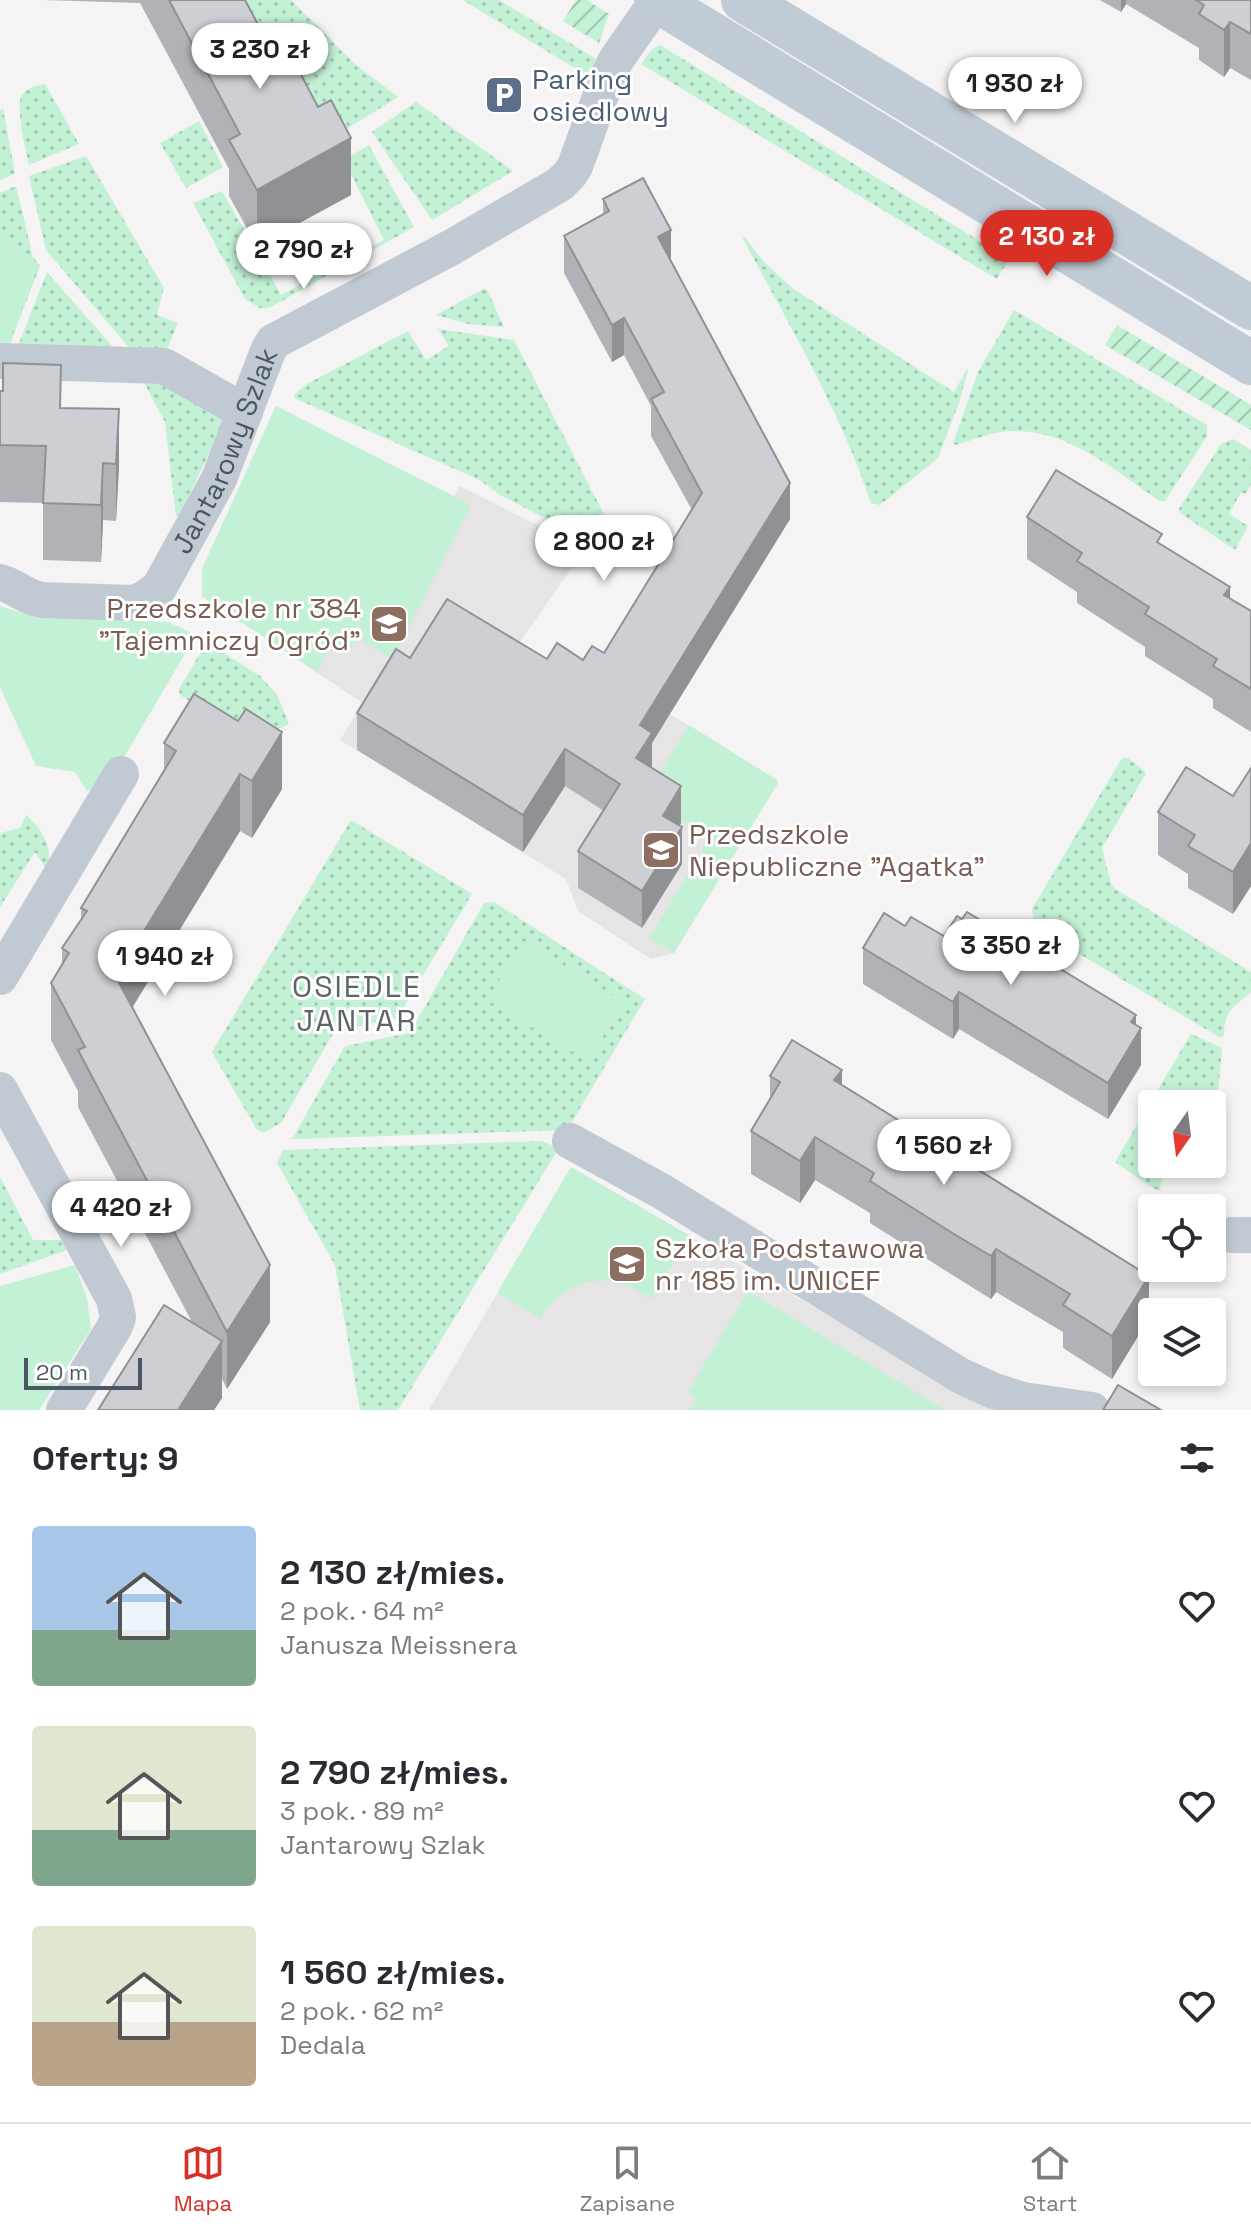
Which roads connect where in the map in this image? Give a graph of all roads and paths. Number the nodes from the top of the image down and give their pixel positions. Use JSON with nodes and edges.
{"nodes":[{"id":1,"x":657,"y":0,"type":"edge"},
{"id":2,"x":743,"y":0,"type":"edge"},
{"id":3,"x":1251,"y":308,"type":"edge"},
{"id":4,"x":0,"y":361,"type":"edge"},
{"id":5,"x":1251,"y":363,"type":"edge"},
{"id":6,"x":245,"y":412,"type":"junction"},
{"id":7,"x":0,"y":582,"type":"edge"},
{"id":8,"x":121,"y":774,"type":"dead end"},
{"id":9,"x":0,"y":977,"type":"edge"},
{"id":10,"x":0,"y":1090,"type":"edge"},
{"id":11,"x":570,"y":1141,"type":"dead end"},
{"id":12,"x":1050,"y":1407,"type":"edge"},
{"id":13,"x":64,"y":1410,"type":"edge"},
{"id":14,"x":1092,"y":1410,"type":"edge"}],
"edges":[{"from":1,"to":5,"type":"street"},
{"from":1,"to":6,"type":"street","name":"Jantarowy Szlak"},
{"from":2,"to":3,"type":"street"},
{"from":4,"to":6,"type":"street"},
{"from":6,"to":7,"type":"street","name":"Jantarowy Szlak"},
{"from":8,"to":9,"type":"street"},
{"from":10,"to":13,"type":"street"},
{"from":11,"to":12,"type":"street"},
{"from":12,"to":14,"type":"street"}]}
